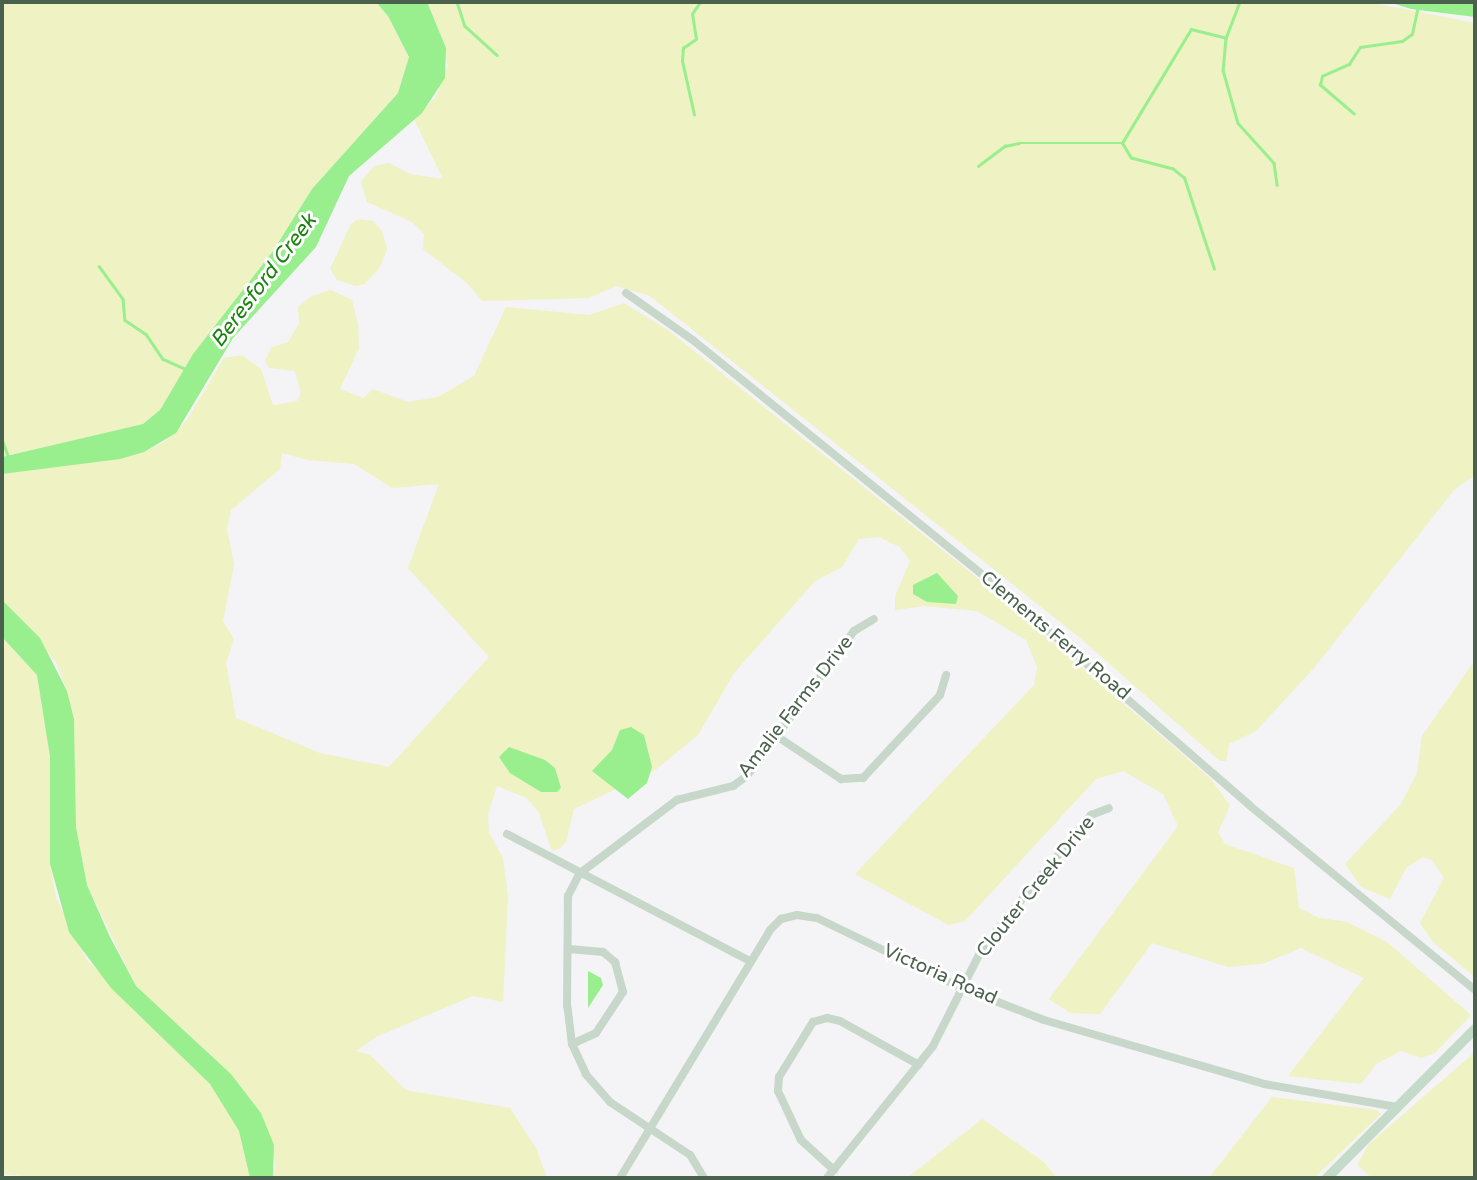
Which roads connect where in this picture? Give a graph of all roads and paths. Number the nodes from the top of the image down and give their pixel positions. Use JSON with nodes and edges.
{"nodes":[{"id":1,"x":626,"y":293,"type":"dead end"},
{"id":2,"x":874,"y":619,"type":"dead end"},
{"id":3,"x":946,"y":675,"type":"dead end"},
{"id":4,"x":778,"y":737,"type":"junction"},
{"id":5,"x":1109,"y":808,"type":"dead end"},
{"id":6,"x":507,"y":834,"type":"dead end"},
{"id":7,"x":579,"y":874,"type":"junction"},
{"id":8,"x":569,"y":949,"type":"junction"},
{"id":9,"x":750,"y":961,"type":"junction"},
{"id":10,"x":962,"y":988,"type":"junction"},
{"id":11,"x":1475,"y":990,"type":"edge"},
{"id":12,"x":1475,"y":1029,"type":"edge"},
{"id":13,"x":572,"y":1044,"type":"junction"},
{"id":14,"x":919,"y":1065,"type":"junction"},
{"id":15,"x":1397,"y":1107,"type":"junction"},
{"id":16,"x":650,"y":1129,"type":"junction"},
{"id":17,"x":834,"y":1170,"type":"junction"},
{"id":18,"x":620,"y":1178,"type":"edge"},
{"id":19,"x":704,"y":1178,"type":"edge"},
{"id":20,"x":827,"y":1178,"type":"edge"},
{"id":21,"x":1327,"y":1178,"type":"edge"}],
"edges":[{"from":1,"to":11,"type":"street","name":"Clements Ferry Road"},
{"from":2,"to":4,"type":"street","name":"Amalie Farms Drive"},
{"from":3,"to":4,"type":"street"},
{"from":4,"to":7,"type":"street","name":"Amalie Farms Drive"},
{"from":5,"to":10,"type":"street","name":"Clouter Creek Drive"},
{"from":6,"to":7,"type":"street"},
{"from":7,"to":8,"type":"street"},
{"from":7,"to":9,"type":"street"},
{"from":8,"to":13,"type":"street"},
{"from":8,"to":13,"type":"street"},
{"from":9,"to":10,"type":"street","name":"Victoria Road"},
{"from":9,"to":16,"type":"street","name":"Victoria Road"},
{"from":10,"to":14,"type":"street","name":"Clouter Creek Drive"},
{"from":10,"to":15,"type":"street","name":"Victoria Road"},
{"from":12,"to":15,"type":"main road"},
{"from":13,"to":16,"type":"street"},
{"from":14,"to":17,"type":"street","name":"Clouter Creek Drive"},
{"from":14,"to":17,"type":"street"},
{"from":15,"to":21,"type":"main road"},
{"from":16,"to":18,"type":"street","name":"Victoria Road"},
{"from":16,"to":19,"type":"street"},
{"from":17,"to":20,"type":"street","name":"Clouter Creek Drive"}]}
